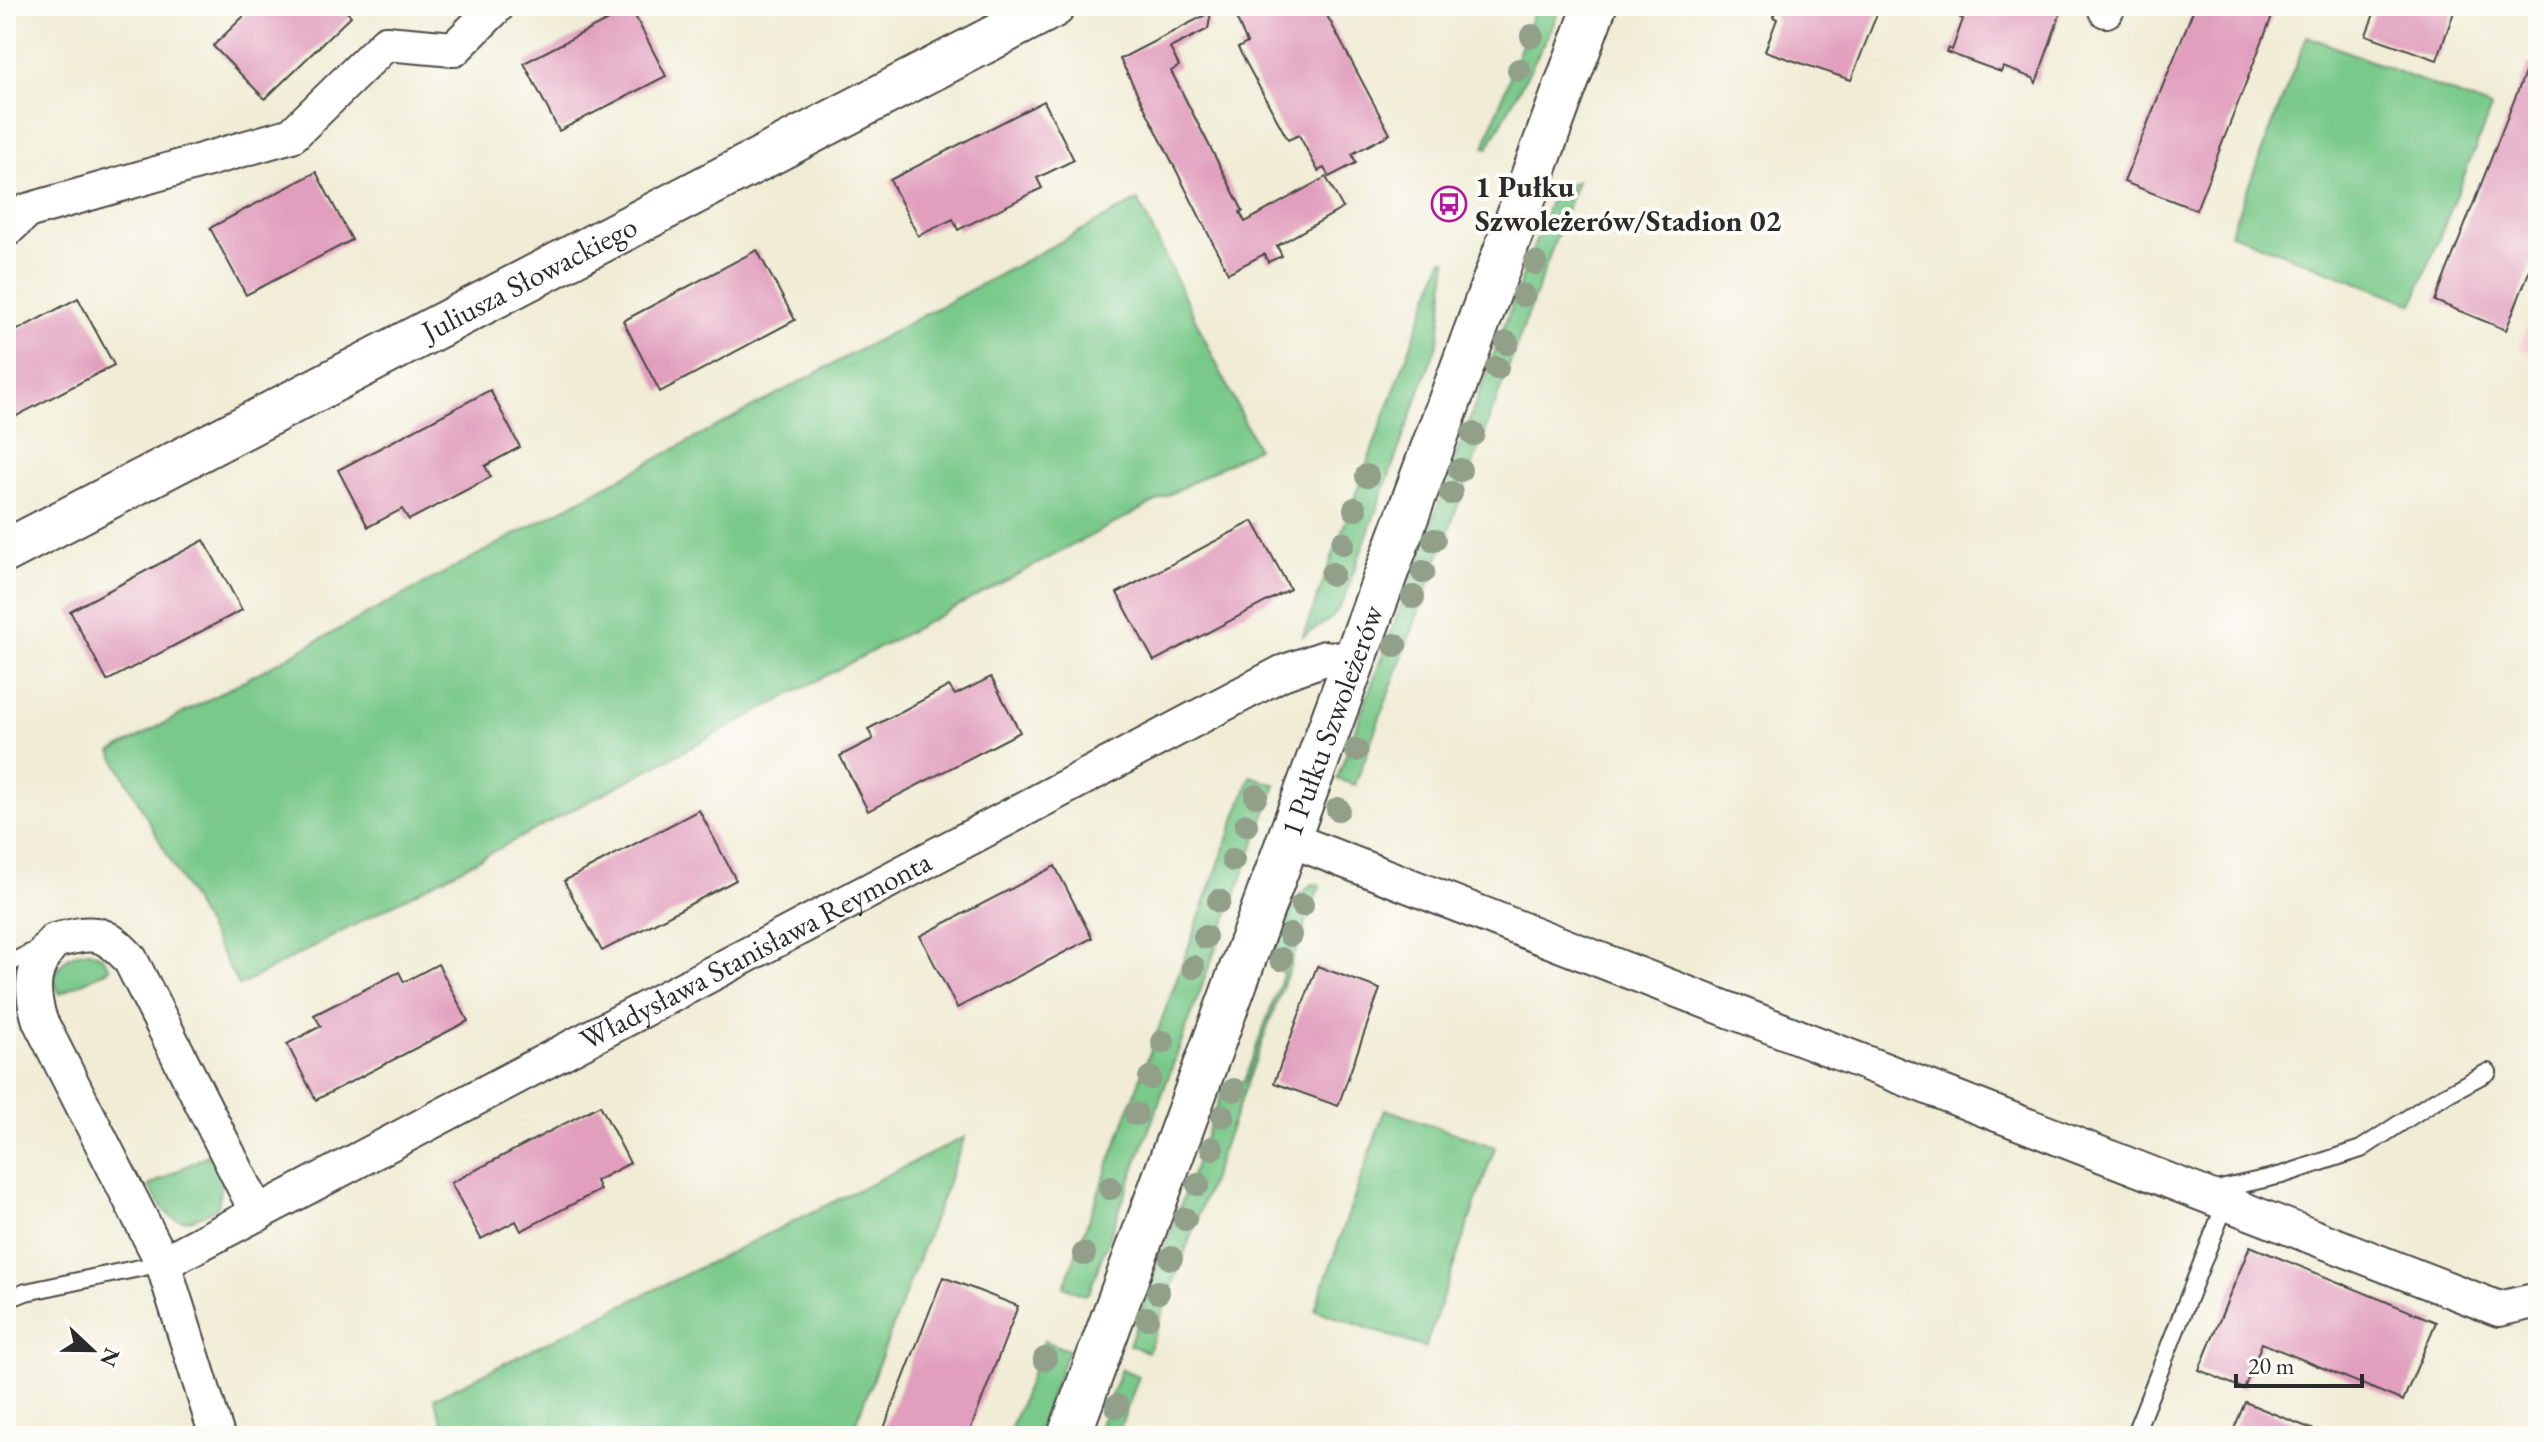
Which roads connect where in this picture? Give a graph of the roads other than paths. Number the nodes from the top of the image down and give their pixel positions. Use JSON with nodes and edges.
{"nodes":[{"id":1,"x":497,"y":6,"type":"edge"},
{"id":2,"x":1054,"y":6,"type":"edge"},
{"id":3,"x":1595,"y":6,"type":"edge"},
{"id":4,"x":6,"y":230,"type":"edge"},
{"id":5,"x":6,"y":551,"type":"edge"},
{"id":6,"x":1354,"y":662,"type":"junction"},
{"id":7,"x":1289,"y":839,"type":"junction"},
{"id":8,"x":54,"y":941,"type":"junction"},
{"id":9,"x":6,"y":965,"type":"edge"},
{"id":10,"x":2488,"y":1072,"type":"dead end"},
{"id":11,"x":2214,"y":1198,"type":"junction"},
{"id":12,"x":258,"y":1214,"type":"junction"},
{"id":13,"x":163,"y":1263,"type":"junction"},
{"id":14,"x":6,"y":1300,"type":"edge"},
{"id":15,"x":2538,"y":1300,"type":"edge"},
{"id":16,"x":217,"y":1436,"type":"edge"},
{"id":17,"x":1069,"y":1436,"type":"edge"},
{"id":18,"x":2134,"y":1436,"type":"edge"}],
"edges":[{"from":1,"to":4,"type":"street"},
{"from":2,"to":5,"type":"street","name":"Juliusza Słowackiego"},
{"from":3,"to":6,"type":"street","name":"1 Pułku Szwoleżerów"},
{"from":6,"to":7,"type":"street","name":"1 Pułku Szwoleżerów"},
{"from":6,"to":12,"type":"street","name":"Władysława Stanisława Reymonta"},
{"from":7,"to":11,"type":"street"},
{"from":7,"to":17,"type":"street","name":"1 Pułku Szwoleżerów"},
{"from":8,"to":9,"type":"lane"},
{"from":8,"to":12,"type":"street"},
{"from":8,"to":13,"type":"street"},
{"from":10,"to":11,"type":"lane"},
{"from":11,"to":15,"type":"street"},
{"from":11,"to":18,"type":"lane"},
{"from":12,"to":13,"type":"street","name":"Władysława Stanisława Reymonta"},
{"from":13,"to":14,"type":"lane"},
{"from":13,"to":16,"type":"street"}]}
